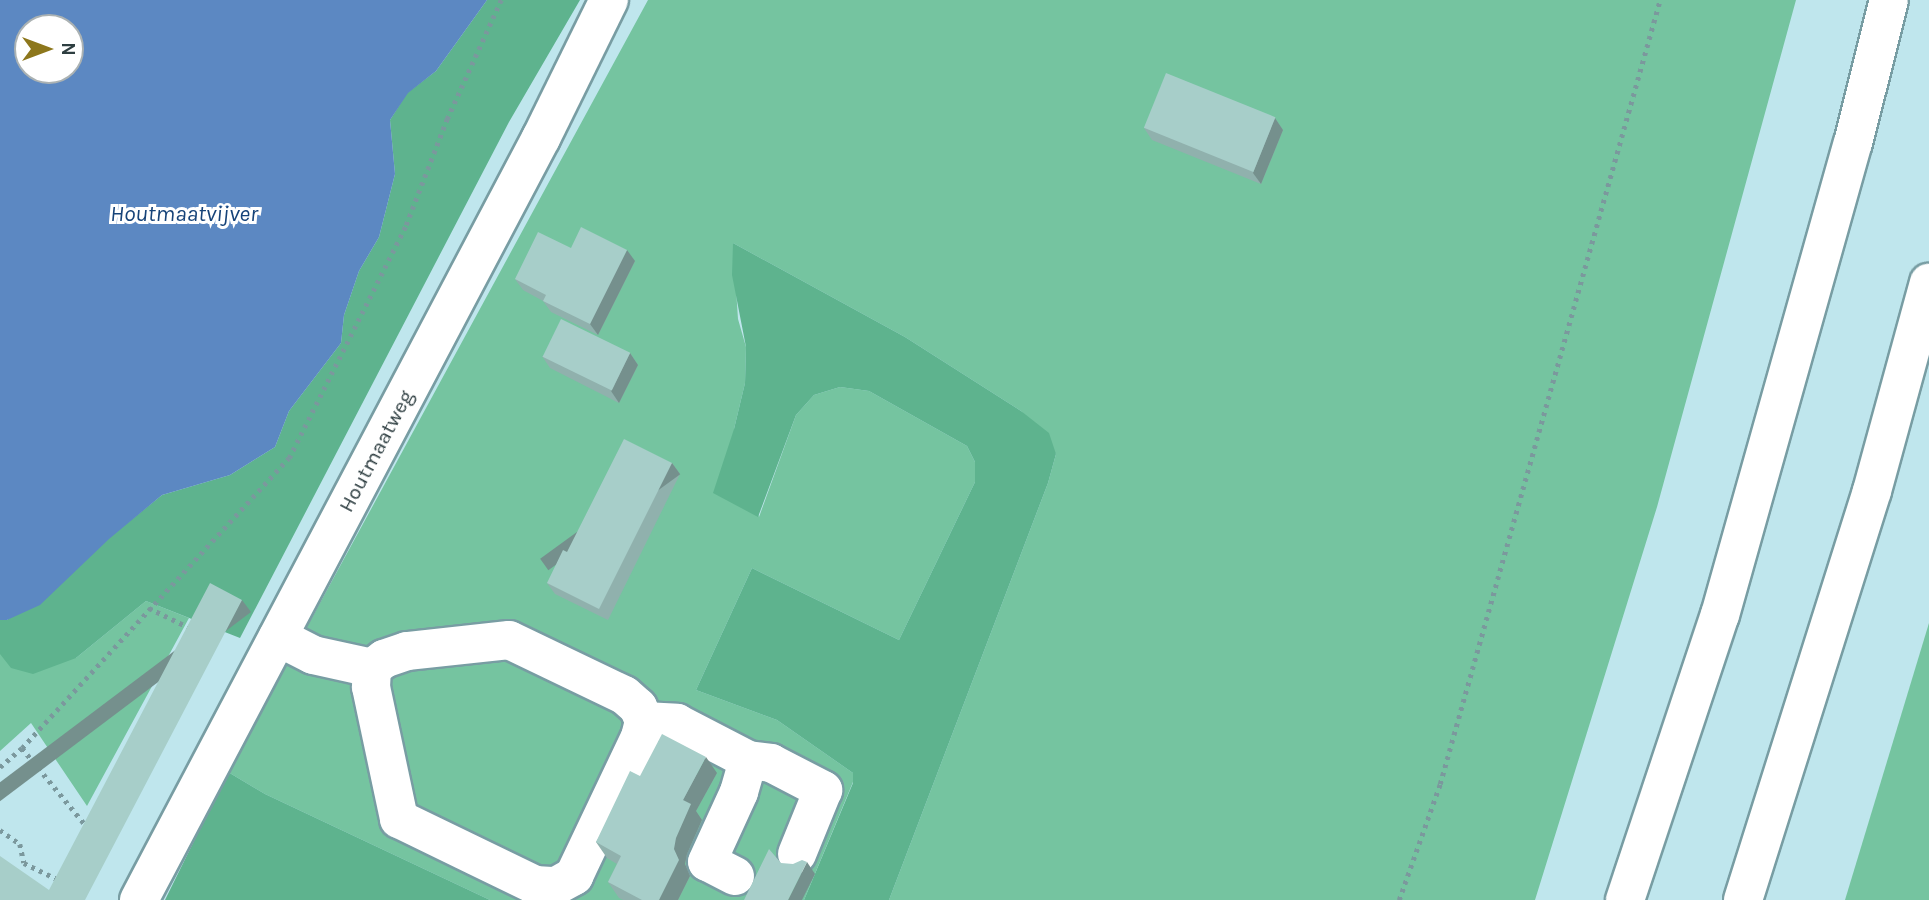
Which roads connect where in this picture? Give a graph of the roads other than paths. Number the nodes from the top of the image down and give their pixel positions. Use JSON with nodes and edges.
{"nodes":[{"id":1,"x":609,"y":0,"type":"edge"},
{"id":2,"x":1889,"y":0,"type":"edge"},
{"id":3,"x":1929,"y":283,"type":"edge"},
{"id":4,"x":278,"y":637,"type":"junction"},
{"id":5,"x":372,"y":668,"type":"junction"},
{"id":6,"x":644,"y":721,"type":"junction"},
{"id":7,"x":748,"y":760,"type":"junction"},
{"id":8,"x":797,"y":854,"type":"dead end"},
{"id":9,"x":735,"y":876,"type":"dead end"},
{"id":10,"x":570,"y":893,"type":"edge"},
{"id":11,"x":138,"y":900,"type":"edge"},
{"id":12,"x":1625,"y":900,"type":"edge"},
{"id":13,"x":1744,"y":900,"type":"edge"}],
"edges":[{"from":1,"to":4,"type":"main road","name":"Houtmaatweg"},
{"from":2,"to":12,"type":"main road"},
{"from":3,"to":13,"type":"main road"},
{"from":4,"to":5,"type":"main road"},
{"from":4,"to":11,"type":"main road","name":"Houtmaatweg"},
{"from":5,"to":6,"type":"main road"},
{"from":5,"to":10,"type":"main road"},
{"from":6,"to":7,"type":"main road"},
{"from":6,"to":10,"type":"main road"},
{"from":7,"to":8,"type":"main road"},
{"from":7,"to":9,"type":"main road"}]}
